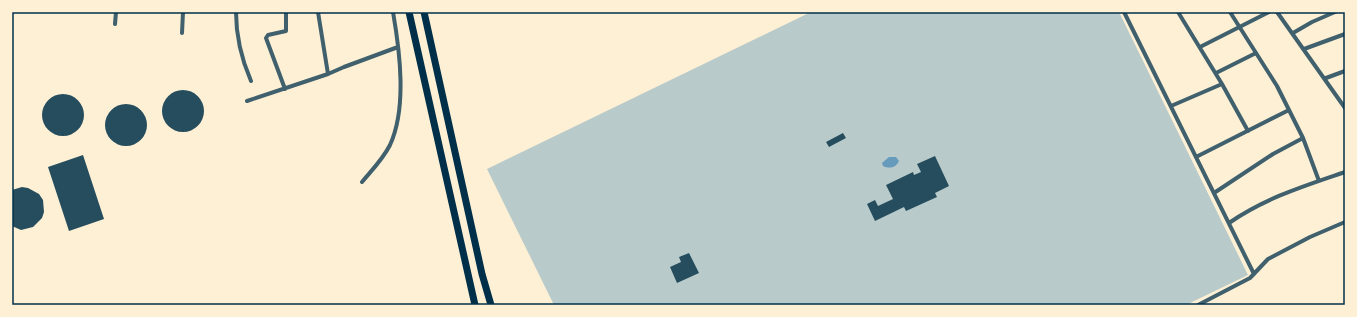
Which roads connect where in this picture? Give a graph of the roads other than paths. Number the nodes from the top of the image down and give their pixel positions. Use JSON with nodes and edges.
{"nodes":[{"id":1,"x":116,"y":12,"type":"edge"},
{"id":2,"x":183,"y":12,"type":"edge"},
{"id":3,"x":236,"y":12,"type":"edge"},
{"id":4,"x":286,"y":12,"type":"edge"},
{"id":5,"x":318,"y":12,"type":"edge"},
{"id":6,"x":393,"y":12,"type":"edge"},
{"id":7,"x":409,"y":12,"type":"edge"},
{"id":8,"x":424,"y":12,"type":"edge"},
{"id":9,"x":1124,"y":12,"type":"edge"},
{"id":10,"x":1178,"y":12,"type":"edge"},
{"id":11,"x":1230,"y":12,"type":"edge"},
{"id":12,"x":1269,"y":12,"type":"edge"},
{"id":13,"x":1277,"y":12,"type":"edge"},
{"id":14,"x":1336,"y":12,"type":"edge"},
{"id":15,"x":115,"y":24,"type":"dead end"},
{"id":16,"x":1240,"y":27,"type":"junction"},
{"id":17,"x":182,"y":33,"type":"dead end"},
{"id":18,"x":1293,"y":33,"type":"junction"},
{"id":19,"x":1345,"y":34,"type":"edge"},
{"id":20,"x":398,"y":47,"type":"junction"},
{"id":21,"x":1200,"y":47,"type":"junction"},
{"id":22,"x":1304,"y":49,"type":"junction"},
{"id":23,"x":1256,"y":53,"type":"junction"},
{"id":24,"x":1345,"y":71,"type":"edge"},
{"id":25,"x":1216,"y":73,"type":"junction"},
{"id":26,"x":328,"y":74,"type":"junction"},
{"id":27,"x":1326,"y":78,"type":"junction"},
{"id":28,"x":251,"y":81,"type":"dead end"},
{"id":29,"x":1222,"y":84,"type":"junction"},
{"id":30,"x":285,"y":89,"type":"junction"},
{"id":31,"x":247,"y":101,"type":"dead end"},
{"id":32,"x":1171,"y":106,"type":"junction"},
{"id":33,"x":1345,"y":108,"type":"edge"},
{"id":34,"x":1289,"y":110,"type":"junction"},
{"id":35,"x":1248,"y":131,"type":"junction"},
{"id":36,"x":1303,"y":138,"type":"junction"},
{"id":37,"x":1196,"y":157,"type":"junction"},
{"id":38,"x":1345,"y":172,"type":"edge"},
{"id":39,"x":1319,"y":181,"type":"junction"},
{"id":40,"x":362,"y":182,"type":"dead end"},
{"id":41,"x":1214,"y":193,"type":"junction"},
{"id":42,"x":1345,"y":222,"type":"edge"},
{"id":43,"x":1229,"y":223,"type":"junction"},
{"id":44,"x":1254,"y":274,"type":"junction"},
{"id":45,"x":475,"y":305,"type":"edge"},
{"id":46,"x":491,"y":305,"type":"edge"},
{"id":47,"x":1198,"y":305,"type":"edge"}],
"edges":[{"from":1,"to":15,"type":"street"},
{"from":2,"to":17,"type":"street"},
{"from":3,"to":28,"type":"street"},
{"from":4,"to":30,"type":"street"},
{"from":5,"to":26,"type":"street"},
{"from":6,"to":20,"type":"street"},
{"from":7,"to":45,"type":"main road"},
{"from":8,"to":46,"type":"main road"},
{"from":9,"to":32,"type":"street"},
{"from":10,"to":21,"type":"street"},
{"from":11,"to":16,"type":"street"},
{"from":12,"to":16,"type":"street"},
{"from":13,"to":18,"type":"street"},
{"from":14,"to":18,"type":"street"},
{"from":16,"to":21,"type":"street"},
{"from":16,"to":23,"type":"street"},
{"from":18,"to":22,"type":"street"},
{"from":19,"to":22,"type":"street"},
{"from":20,"to":26,"type":"street"},
{"from":20,"to":40,"type":"street"},
{"from":21,"to":25,"type":"street"},
{"from":22,"to":27,"type":"street"},
{"from":23,"to":25,"type":"street"},
{"from":23,"to":34,"type":"street"},
{"from":24,"to":27,"type":"street"},
{"from":25,"to":29,"type":"street"},
{"from":26,"to":30,"type":"street"},
{"from":27,"to":33,"type":"street"},
{"from":29,"to":32,"type":"street"},
{"from":29,"to":35,"type":"street"},
{"from":30,"to":31,"type":"street"},
{"from":32,"to":37,"type":"street"},
{"from":34,"to":35,"type":"street"},
{"from":34,"to":36,"type":"street"},
{"from":35,"to":37,"type":"street"},
{"from":36,"to":39,"type":"street"},
{"from":36,"to":41,"type":"street"},
{"from":37,"to":41,"type":"street"},
{"from":38,"to":39,"type":"street"},
{"from":39,"to":43,"type":"street"},
{"from":41,"to":43,"type":"street"},
{"from":42,"to":44,"type":"street"},
{"from":43,"to":44,"type":"street"},
{"from":44,"to":47,"type":"street"}]}
